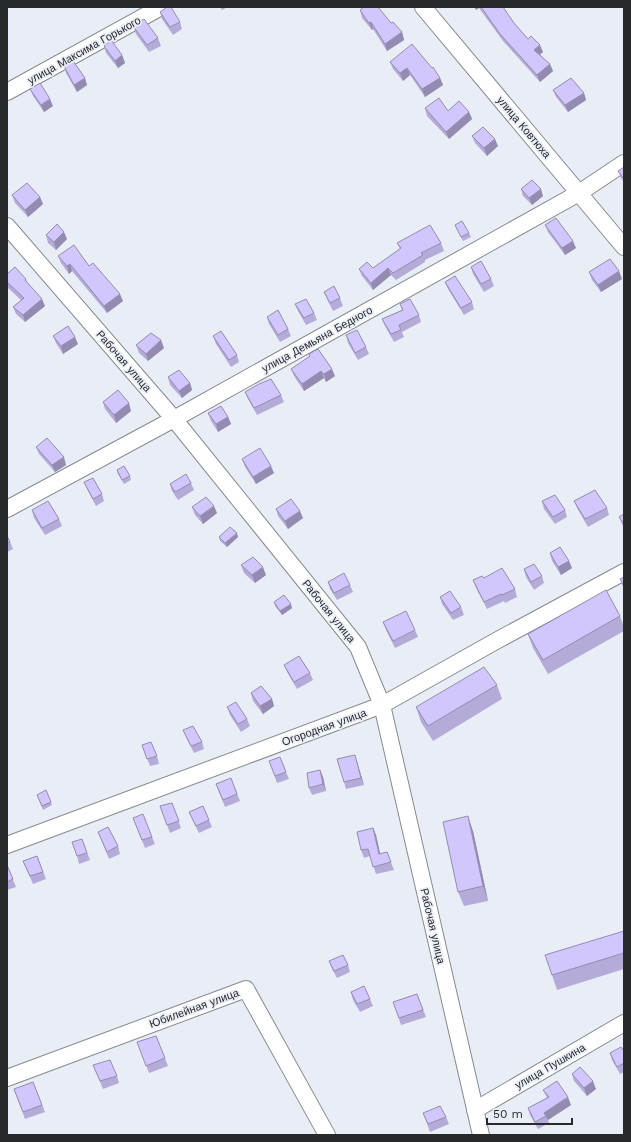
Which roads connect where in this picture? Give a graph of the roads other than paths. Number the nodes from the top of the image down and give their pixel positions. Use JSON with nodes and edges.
{"nodes":[{"id":1,"x":161,"y":7,"type":"edge"},
{"id":2,"x":423,"y":7,"type":"edge"},
{"id":3,"x":7,"y":92,"type":"edge"},
{"id":4,"x":624,"y":163,"type":"edge"},
{"id":5,"x":579,"y":193,"type":"junction"},
{"id":6,"x":7,"y":226,"type":"edge"},
{"id":7,"x":624,"y":247,"type":"edge"},
{"id":8,"x":174,"y":419,"type":"junction"},
{"id":9,"x":7,"y":509,"type":"edge"},
{"id":10,"x":624,"y":572,"type":"edge"},
{"id":11,"x":382,"y":705,"type":"junction"},
{"id":12,"x":7,"y":845,"type":"edge"},
{"id":13,"x":624,"y":1023,"type":"edge"},
{"id":14,"x":7,"y":1078,"type":"edge"},
{"id":15,"x":475,"y":1110,"type":"junction"},
{"id":16,"x":327,"y":1135,"type":"edge"},
{"id":17,"x":481,"y":1135,"type":"edge"}],
"edges":[{"from":1,"to":3,"type":"street","name":"улица Максима Горького"},
{"from":2,"to":5,"type":"street","name":"улица Ковтюха"},
{"from":4,"to":5,"type":"street","name":"улица Демьяна Бедного"},
{"from":5,"to":7,"type":"street","name":"улица Ковтюха"},
{"from":5,"to":8,"type":"street","name":"улица Демьяна Бедного"},
{"from":6,"to":8,"type":"street","name":"Рабочая улица"},
{"from":8,"to":9,"type":"street","name":"улица Демьяна Бедного"},
{"from":8,"to":11,"type":"street","name":"Рабочая улица"},
{"from":10,"to":11,"type":"street","name":"Огородная улица"},
{"from":11,"to":12,"type":"street","name":"Огородная улица"},
{"from":11,"to":15,"type":"street","name":"Рабочая улица"},
{"from":13,"to":15,"type":"street","name":"улица Пушкина"},
{"from":14,"to":16,"type":"street","name":"Юбилейная улица"},
{"from":15,"to":17,"type":"street","name":"Рабочая улица"}]}
